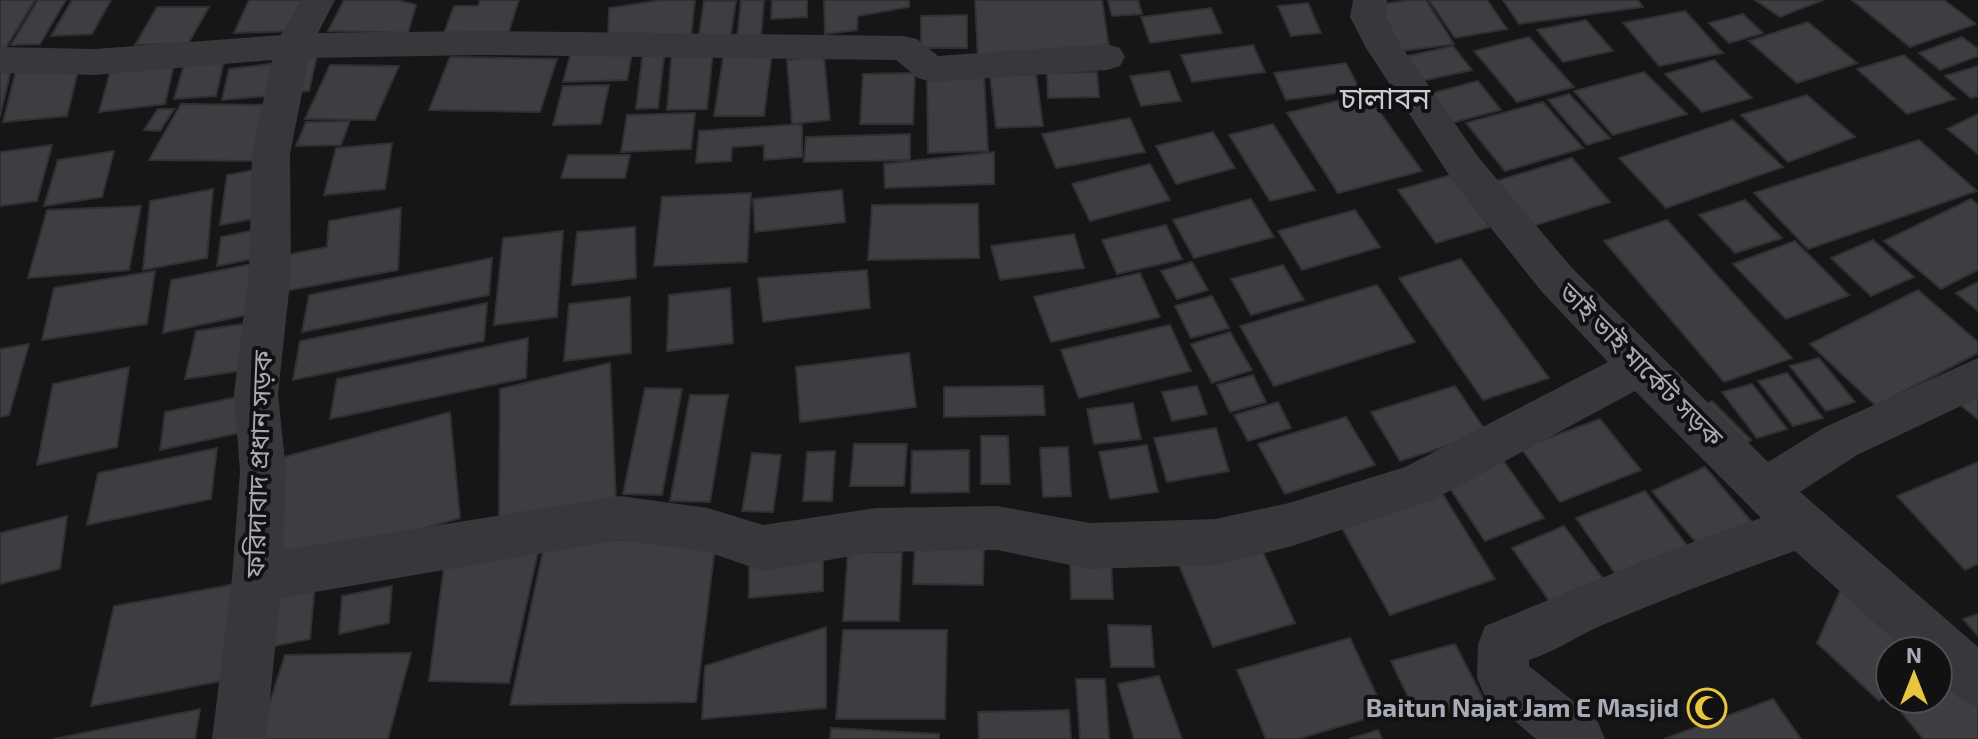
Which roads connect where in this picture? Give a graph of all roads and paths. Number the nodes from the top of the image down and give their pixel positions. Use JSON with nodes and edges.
{"nodes":[{"id":1,"x":318,"y":0,"type":"edge"},
{"id":2,"x":1370,"y":0,"type":"edge"},
{"id":3,"x":293,"y":46,"type":"junction"},
{"id":4,"x":1107,"y":57,"type":"dead end"},
{"id":5,"x":0,"y":60,"type":"edge"},
{"id":6,"x":1640,"y":367,"type":"junction"},
{"id":7,"x":1978,"y":377,"type":"edge"},
{"id":8,"x":1765,"y":489,"type":"junction"},
{"id":9,"x":1802,"y":526,"type":"junction"},
{"id":10,"x":257,"y":578,"type":"junction"},
{"id":11,"x":1978,"y":681,"type":"edge"},
{"id":12,"x":239,"y":739,"type":"edge"},
{"id":13,"x":1578,"y":739,"type":"edge"}],
"edges":[{"from":1,"to":3,"type":"street","name":"ফরিদাবাদ প্রধান সড়ক"},
{"from":2,"to":6,"type":"street","name":"ভাই ভাই মার্কেট সড়ক"},
{"from":3,"to":4,"type":"street"},
{"from":3,"to":5,"type":"street"},
{"from":3,"to":10,"type":"street","name":"ফরিদাবাদ প্রধান সড়ক"},
{"from":6,"to":8,"type":"street","name":"ভাই ভাই মার্কেট সড়ক"},
{"from":6,"to":10,"type":"street"},
{"from":7,"to":8,"type":"street"},
{"from":8,"to":9,"type":"street","name":"ভাই ভাই মার্কেট সড়ক"},
{"from":9,"to":11,"type":"street","name":"ভাই ভাই মার্কেট সড়ক"},
{"from":9,"to":13,"type":"street"},
{"from":10,"to":12,"type":"street","name":"ফরিদাবাদ প্রধান সড়ক"}]}
